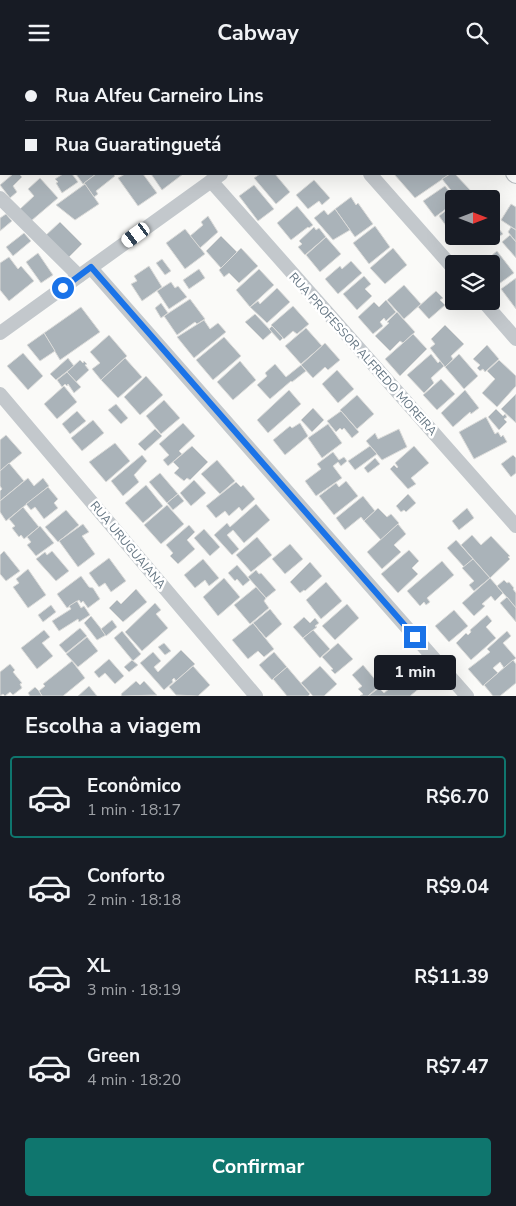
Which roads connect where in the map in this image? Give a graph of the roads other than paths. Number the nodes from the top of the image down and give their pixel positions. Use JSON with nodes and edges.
{"nodes":[{"id":1,"x":371,"y":175,"type":"edge"},
{"id":2,"x":216,"y":178,"type":"edge"},
{"id":3,"x":0,"y":198,"type":"edge"},
{"id":4,"x":445,"y":259,"type":"edge"},
{"id":5,"x":91,"y":267,"type":"junction"},
{"id":6,"x":79,"y":276,"type":"junction"},
{"id":7,"x":491,"y":310,"type":"edge"},
{"id":8,"x":0,"y":333,"type":"edge"},
{"id":9,"x":516,"y":339,"type":"edge"},
{"id":10,"x":0,"y":394,"type":"edge"},
{"id":11,"x":516,"y":526,"type":"edge"},
{"id":12,"x":256,"y":696,"type":"edge"},
{"id":13,"x":467,"y":696,"type":"edge"}],
"edges":[{"from":1,"to":4,"type":"street"},
{"from":2,"to":5,"type":"street"},
{"from":2,"to":11,"type":"street","name":"RUA PROFESSOR ALFREDO MOREIRA"},
{"from":3,"to":6,"type":"street"},
{"from":5,"to":6,"type":"street"},
{"from":5,"to":13,"type":"street"},
{"from":6,"to":8,"type":"street"},
{"from":7,"to":9,"type":"street"},
{"from":10,"to":12,"type":"street","name":"RUA URUGUAIANA"}]}
